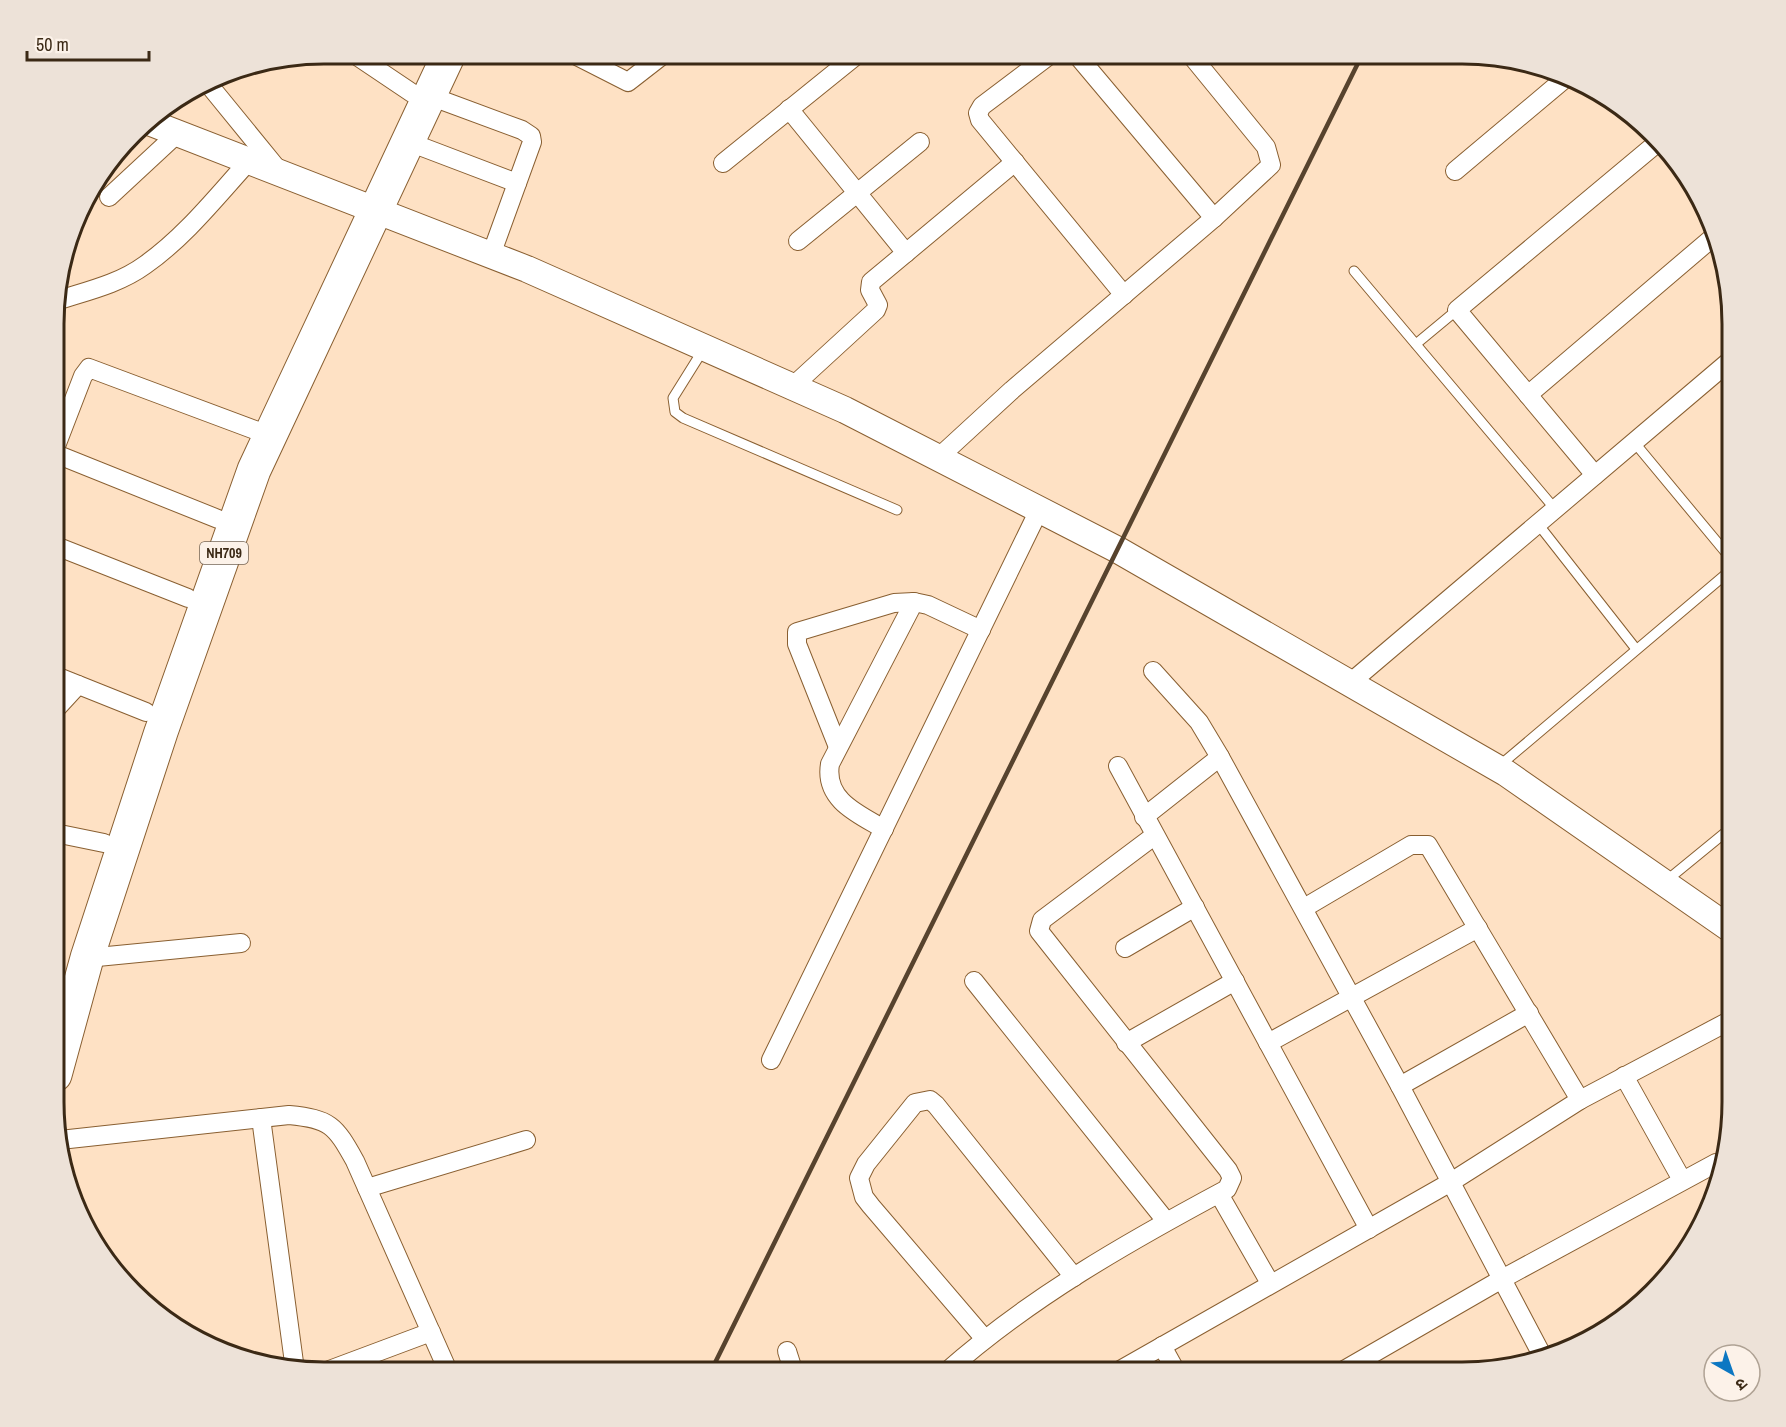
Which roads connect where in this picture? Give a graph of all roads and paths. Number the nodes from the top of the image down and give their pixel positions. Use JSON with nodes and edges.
{"nodes":[{"id":1,"x":371,"y":64,"type":"edge"},
{"id":2,"x":428,"y":64,"type":"edge"},
{"id":3,"x":442,"y":64,"type":"edge"},
{"id":4,"x":593,"y":64,"type":"edge"},
{"id":5,"x":651,"y":64,"type":"edge"},
{"id":6,"x":844,"y":64,"type":"edge"},
{"id":7,"x":1038,"y":64,"type":"edge"},
{"id":8,"x":1084,"y":64,"type":"edge"},
{"id":9,"x":1198,"y":64,"type":"edge"},
{"id":10,"x":1559,"y":83,"type":"edge"},
{"id":11,"x":212,"y":90,"type":"edge"},
{"id":12,"x":421,"y":94,"type":"junction"},
{"id":13,"x":789,"y":109,"type":"junction"},
{"id":14,"x":157,"y":125,"type":"edge"},
{"id":15,"x":178,"y":133,"type":"junction"},
{"id":16,"x":409,"y":142,"type":"junction"},
{"id":17,"x":920,"y":142,"type":"dead end"},
{"id":18,"x":1652,"y":148,"type":"edge"},
{"id":19,"x":249,"y":161,"type":"junction"},
{"id":20,"x":1015,"y":162,"type":"junction"},
{"id":21,"x":723,"y":163,"type":"dead end"},
{"id":22,"x":1455,"y":171,"type":"dead end"},
{"id":23,"x":281,"y":173,"type":"junction"},
{"id":24,"x":517,"y":183,"type":"junction"},
{"id":25,"x":857,"y":193,"type":"junction"},
{"id":26,"x":109,"y":197,"type":"dead end"},
{"id":27,"x":369,"y":208,"type":"junction"},
{"id":28,"x":1214,"y":218,"type":"junction"},
{"id":29,"x":798,"y":241,"type":"dead end"},
{"id":30,"x":1708,"y":241,"type":"edge"},
{"id":31,"x":906,"y":253,"type":"junction"},
{"id":32,"x":490,"y":255,"type":"junction"},
{"id":33,"x":1354,"y":271,"type":"dead end"},
{"id":34,"x":67,"y":294,"type":"edge"},
{"id":35,"x":1124,"y":295,"type":"junction"},
{"id":36,"x":1457,"y":310,"type":"junction"},
{"id":37,"x":1416,"y":344,"type":"junction"},
{"id":38,"x":705,"y":348,"type":"junction"},
{"id":39,"x":1722,"y":367,"type":"edge"},
{"id":40,"x":792,"y":387,"type":"junction"},
{"id":41,"x":1528,"y":395,"type":"junction"},
{"id":42,"x":64,"y":425,"type":"edge"},
{"id":43,"x":255,"y":430,"type":"junction"},
{"id":44,"x":1634,"y":442,"type":"junction"},
{"id":45,"x":64,"y":457,"type":"edge"},
{"id":46,"x":938,"y":458,"type":"junction"},
{"id":47,"x":1595,"y":475,"type":"junction"},
{"id":48,"x":1555,"y":509,"type":"junction"},
{"id":49,"x":897,"y":510,"type":"dead end"},
{"id":50,"x":1039,"y":510,"type":"junction"},
{"id":51,"x":218,"y":519,"type":"junction"},
{"id":52,"x":1538,"y":524,"type":"junction"},
{"id":53,"x":1722,"y":548,"type":"edge"},
{"id":54,"x":64,"y":549,"type":"edge"},
{"id":55,"x":1722,"y":577,"type":"edge"},
{"id":56,"x":188,"y":598,"type":"junction"},
{"id":57,"x":914,"y":602,"type":"junction"},
{"id":58,"x":981,"y":630,"type":"junction"},
{"id":59,"x":1636,"y":649,"type":"junction"},
{"id":60,"x":1153,"y":671,"type":"dead end"},
{"id":61,"x":64,"y":679,"type":"edge"},
{"id":62,"x":1350,"y":683,"type":"junction"},
{"id":63,"x":78,"y":685,"type":"junction"},
{"id":64,"x":64,"y":701,"type":"edge"},
{"id":65,"x":146,"y":712,"type":"junction"},
{"id":66,"x":838,"y":747,"type":"junction"},
{"id":67,"x":1220,"y":757,"type":"junction"},
{"id":68,"x":1118,"y":766,"type":"dead end"},
{"id":69,"x":1497,"y":768,"type":"junction"},
{"id":70,"x":1144,"y":817,"type":"junction"},
{"id":71,"x":884,"y":829,"type":"junction"},
{"id":72,"x":64,"y":835,"type":"edge"},
{"id":73,"x":1722,"y":835,"type":"edge"},
{"id":74,"x":1154,"y":836,"type":"junction"},
{"id":75,"x":104,"y":843,"type":"junction"},
{"id":76,"x":1664,"y":883,"type":"junction"},
{"id":77,"x":1195,"y":906,"type":"junction"},
{"id":78,"x":1304,"y":908,"type":"junction"},
{"id":79,"x":1722,"y":923,"type":"edge"},
{"id":80,"x":1478,"y":928,"type":"junction"},
{"id":81,"x":241,"y":943,"type":"dead end"},
{"id":82,"x":1125,"y":948,"type":"dead end"},
{"id":83,"x":87,"y":958,"type":"junction"},
{"id":84,"x":64,"y":976,"type":"edge"},
{"id":85,"x":974,"y":981,"type":"dead end"},
{"id":86,"x":1235,"y":981,"type":"junction"},
{"id":87,"x":1351,"y":997,"type":"junction"},
{"id":88,"x":1529,"y":1013,"type":"junction"},
{"id":89,"x":1722,"y":1025,"type":"edge"},
{"id":90,"x":64,"y":1042,"type":"edge"},
{"id":91,"x":1268,"y":1042,"type":"junction"},
{"id":92,"x":1126,"y":1044,"type":"junction"},
{"id":93,"x":771,"y":1060,"type":"dead end"},
{"id":94,"x":1624,"y":1076,"type":"junction"},
{"id":95,"x":1400,"y":1086,"type":"junction"},
{"id":96,"x":1580,"y":1100,"type":"junction"},
{"id":97,"x":261,"y":1118,"type":"junction"},
{"id":98,"x":67,"y":1139,"type":"edge"},
{"id":99,"x":526,"y":1140,"type":"dead end"},
{"id":100,"x":1715,"y":1164,"type":"edge"},
{"id":101,"x":1682,"y":1179,"type":"junction"},
{"id":102,"x":1450,"y":1182,"type":"junction"},
{"id":103,"x":367,"y":1188,"type":"junction"},
{"id":104,"x":1219,"y":1194,"type":"junction"},
{"id":105,"x":1167,"y":1221,"type":"junction"},
{"id":106,"x":1369,"y":1229,"type":"junction"},
{"id":107,"x":1074,"y":1277,"type":"junction"},
{"id":108,"x":1503,"y":1279,"type":"junction"},
{"id":109,"x":1270,"y":1283,"type":"junction"},
{"id":110,"x":431,"y":1332,"type":"junction"},
{"id":111,"x":984,"y":1338,"type":"junction"},
{"id":112,"x":1162,"y":1346,"type":"junction"},
{"id":113,"x":788,"y":1351,"type":"dead end"},
{"id":114,"x":1540,"y":1351,"type":"edge"},
{"id":115,"x":294,"y":1360,"type":"edge"},
{"id":116,"x":351,"y":1362,"type":"edge"},
{"id":117,"x":444,"y":1362,"type":"edge"},
{"id":118,"x":791,"y":1362,"type":"edge"},
{"id":119,"x":957,"y":1362,"type":"edge"},
{"id":120,"x":1134,"y":1362,"type":"edge"},
{"id":121,"x":1171,"y":1362,"type":"edge"},
{"id":122,"x":1358,"y":1362,"type":"edge"}],
"edges":[{"from":1,"to":12,"type":"street"},
{"from":2,"to":12,"type":"highway","number":"NH709"},
{"from":3,"to":12,"type":"highway","number":"NH709"},
{"from":4,"to":5,"type":"street"},
{"from":6,"to":13,"type":"street"},
{"from":7,"to":20,"type":"street"},
{"from":8,"to":28,"type":"street"},
{"from":9,"to":28,"type":"street"},
{"from":10,"to":22,"type":"street"},
{"from":11,"to":23,"type":"street"},
{"from":12,"to":16,"type":"highway","number":"NH709"},
{"from":12,"to":24,"type":"street"},
{"from":12,"to":27,"type":"highway","number":"NH709"},
{"from":13,"to":21,"type":"street"},
{"from":13,"to":25,"type":"street"},
{"from":14,"to":15,"type":"main road"},
{"from":15,"to":19,"type":"main road"},
{"from":15,"to":26,"type":"street"},
{"from":16,"to":24,"type":"street"},
{"from":16,"to":27,"type":"highway","number":"NH709"},
{"from":17,"to":25,"type":"street"},
{"from":18,"to":36,"type":"street"},
{"from":19,"to":23,"type":"main road"},
{"from":19,"to":34,"type":"street"},
{"from":20,"to":31,"type":"street"},
{"from":20,"to":35,"type":"street"},
{"from":23,"to":27,"type":"main road"},
{"from":24,"to":32,"type":"street"},
{"from":25,"to":29,"type":"street"},
{"from":25,"to":31,"type":"street"},
{"from":27,"to":32,"type":"main road"},
{"from":27,"to":43,"type":"highway","number":"NH709"},
{"from":27,"to":83,"type":"highway","number":"NH709"},
{"from":28,"to":35,"type":"street"},
{"from":30,"to":41,"type":"street"},
{"from":31,"to":40,"type":"street"},
{"from":32,"to":38,"type":"main road"},
{"from":33,"to":37,"type":"lane"},
{"from":35,"to":46,"type":"street"},
{"from":36,"to":37,"type":"lane"},
{"from":36,"to":41,"type":"street"},
{"from":37,"to":48,"type":"lane"},
{"from":38,"to":40,"type":"main road"},
{"from":38,"to":49,"type":"lane"},
{"from":39,"to":44,"type":"street"},
{"from":40,"to":46,"type":"main road"},
{"from":41,"to":47,"type":"street"},
{"from":42,"to":43,"type":"street"},
{"from":43,"to":51,"type":"highway","number":"NH709"},
{"from":44,"to":47,"type":"street"},
{"from":44,"to":53,"type":"lane"},
{"from":45,"to":51,"type":"street"},
{"from":46,"to":50,"type":"main road"},
{"from":47,"to":48,"type":"street"},
{"from":48,"to":52,"type":"street"},
{"from":50,"to":58,"type":"street"},
{"from":50,"to":62,"type":"main road"},
{"from":51,"to":56,"type":"highway","number":"NH709"},
{"from":52,"to":59,"type":"lane"},
{"from":52,"to":62,"type":"street"},
{"from":54,"to":56,"type":"street"},
{"from":55,"to":59,"type":"lane"},
{"from":56,"to":65,"type":"highway","number":"NH709"},
{"from":57,"to":58,"type":"street"},
{"from":57,"to":66,"type":"street"},
{"from":57,"to":66,"type":"street"},
{"from":58,"to":71,"type":"street"},
{"from":59,"to":69,"type":"lane"},
{"from":60,"to":67,"type":"street"},
{"from":61,"to":63,"type":"street"},
{"from":62,"to":69,"type":"main road"},
{"from":63,"to":64,"type":"street"},
{"from":63,"to":65,"type":"street"},
{"from":65,"to":75,"type":"highway","number":"NH709"},
{"from":66,"to":71,"type":"street"},
{"from":67,"to":70,"type":"street"},
{"from":67,"to":78,"type":"street"},
{"from":68,"to":70,"type":"street"},
{"from":69,"to":76,"type":"main road"},
{"from":70,"to":74,"type":"street"},
{"from":71,"to":93,"type":"street"},
{"from":72,"to":75,"type":"street"},
{"from":73,"to":76,"type":"lane"},
{"from":74,"to":77,"type":"street"},
{"from":74,"to":92,"type":"street"},
{"from":75,"to":84,"type":"highway","number":"NH709"},
{"from":76,"to":79,"type":"main road"},
{"from":77,"to":82,"type":"street"},
{"from":77,"to":86,"type":"street"},
{"from":78,"to":80,"type":"street"},
{"from":78,"to":87,"type":"street"},
{"from":80,"to":87,"type":"street"},
{"from":80,"to":88,"type":"street"},
{"from":81,"to":83,"type":"street"},
{"from":83,"to":90,"type":"highway","number":"NH709"},
{"from":85,"to":105,"type":"street"},
{"from":86,"to":91,"type":"street"},
{"from":86,"to":92,"type":"street"},
{"from":87,"to":91,"type":"street"},
{"from":87,"to":95,"type":"street"},
{"from":88,"to":95,"type":"street"},
{"from":88,"to":96,"type":"street"},
{"from":89,"to":94,"type":"street"},
{"from":91,"to":106,"type":"street"},
{"from":92,"to":104,"type":"street"},
{"from":94,"to":96,"type":"street"},
{"from":94,"to":101,"type":"street"},
{"from":95,"to":102,"type":"street"},
{"from":96,"to":102,"type":"street"},
{"from":97,"to":98,"type":"street"},
{"from":97,"to":103,"type":"street"},
{"from":97,"to":115,"type":"street"},
{"from":99,"to":103,"type":"street"},
{"from":100,"to":101,"type":"street"},
{"from":101,"to":108,"type":"street"},
{"from":102,"to":106,"type":"street"},
{"from":102,"to":108,"type":"street"},
{"from":103,"to":110,"type":"street"},
{"from":104,"to":105,"type":"street"},
{"from":104,"to":109,"type":"street"},
{"from":105,"to":107,"type":"street"},
{"from":106,"to":109,"type":"street"},
{"from":107,"to":111,"type":"street"},
{"from":107,"to":111,"type":"street"},
{"from":108,"to":114,"type":"street"},
{"from":108,"to":122,"type":"street"},
{"from":109,"to":112,"type":"street"},
{"from":110,"to":116,"type":"street"},
{"from":110,"to":117,"type":"street"},
{"from":111,"to":119,"type":"street"},
{"from":112,"to":120,"type":"street"},
{"from":112,"to":121,"type":"street"},
{"from":113,"to":118,"type":"street"}]}
